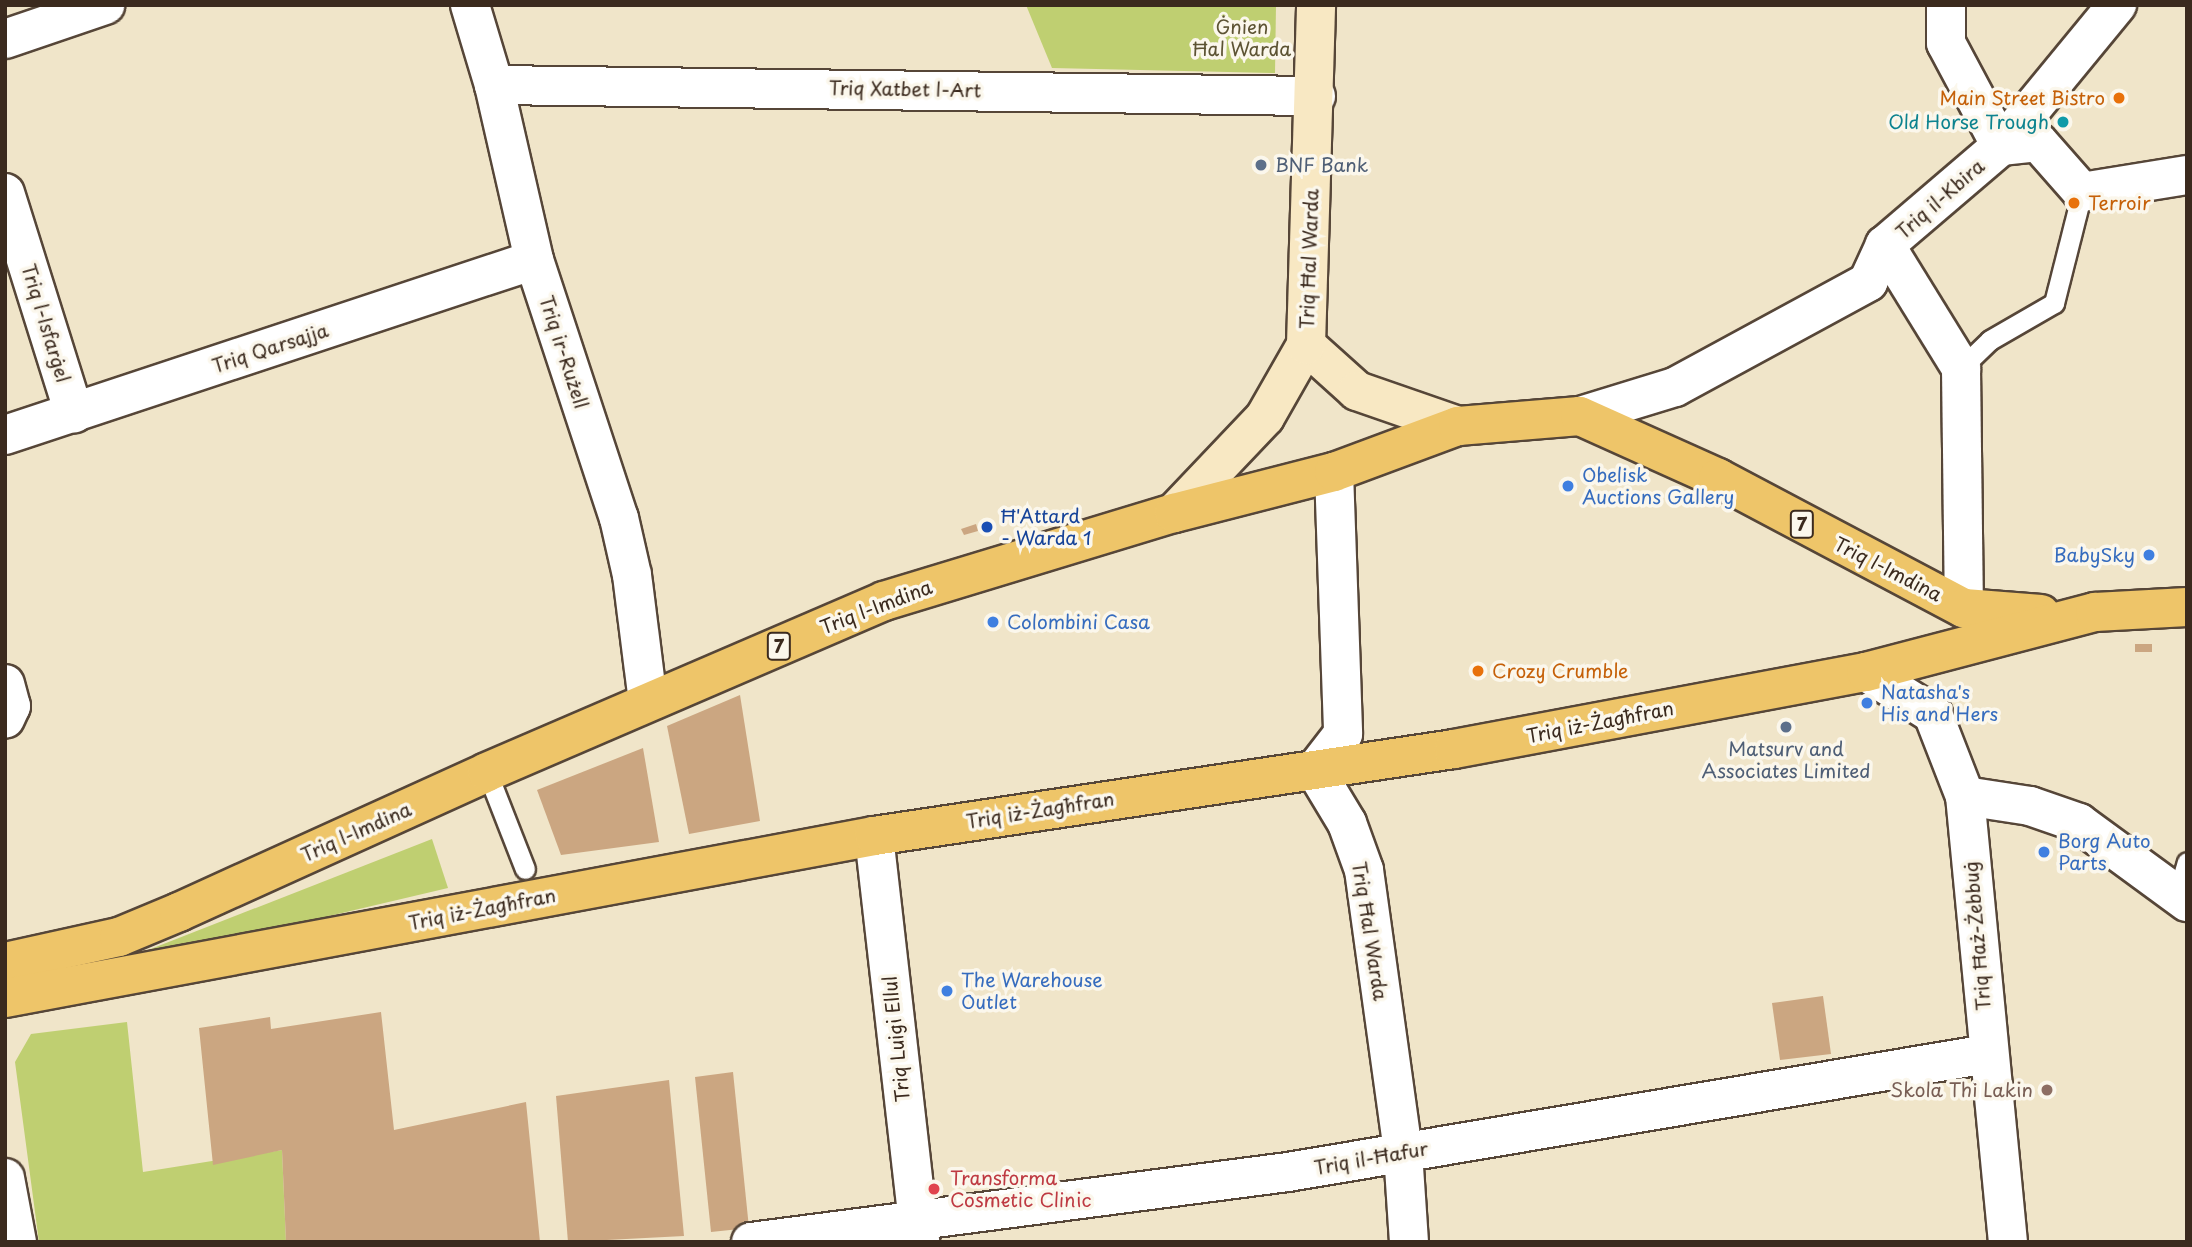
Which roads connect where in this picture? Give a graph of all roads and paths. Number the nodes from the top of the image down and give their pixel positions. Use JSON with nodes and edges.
{"nodes":[{"id":1,"x":105,"y":5,"type":"edge"},
{"id":2,"x":470,"y":5,"type":"edge"},
{"id":3,"x":1316,"y":5,"type":"edge"},
{"id":4,"x":1945,"y":5,"type":"edge"},
{"id":5,"x":2117,"y":5,"type":"edge"},
{"id":6,"x":5,"y":39,"type":"edge"},
{"id":7,"x":494,"y":85,"type":"junction"},
{"id":8,"x":1316,"y":96,"type":"junction"},
{"id":9,"x":2001,"y":146,"type":"junction"},
{"id":10,"x":2187,"y":175,"type":"edge"},
{"id":11,"x":2082,"y":192,"type":"junction"},
{"id":12,"x":5,"y":193,"type":"edge"},
{"id":13,"x":1885,"y":245,"type":"junction"},
{"id":14,"x":534,"y":260,"type":"junction"},
{"id":15,"x":1306,"y":345,"type":"junction"},
{"id":16,"x":1961,"y":368,"type":"junction"},
{"id":17,"x":74,"y":413,"type":"junction"},
{"id":18,"x":1580,"y":416,"type":"junction"},
{"id":19,"x":1458,"y":426,"type":"junction"},
{"id":20,"x":5,"y":435,"type":"edge"},
{"id":21,"x":1334,"y":472,"type":"junction"},
{"id":22,"x":1174,"y":513,"type":"junction"},
{"id":23,"x":2187,"y":607,"type":"edge"},
{"id":24,"x":1964,"y":608,"type":"junction"},
{"id":25,"x":2084,"y":614,"type":"junction"},
{"id":26,"x":1866,"y":672,"type":"junction"},
{"id":27,"x":5,"y":684,"type":"edge"},
{"id":28,"x":648,"y":701,"type":"junction"},
{"id":29,"x":5,"y":719,"type":"edge"},
{"id":30,"x":1315,"y":770,"type":"junction"},
{"id":31,"x":487,"y":772,"type":"junction"},
{"id":32,"x":1965,"y":796,"type":"junction"},
{"id":33,"x":874,"y":836,"type":"junction"},
{"id":34,"x":525,"y":869,"type":"dead end"},
{"id":35,"x":2184,"y":886,"type":"edge"},
{"id":36,"x":5,"y":962,"type":"edge"},
{"id":37,"x":5,"y":999,"type":"edge"},
{"id":38,"x":1987,"y":1054,"type":"junction"},
{"id":39,"x":1403,"y":1152,"type":"junction"},
{"id":40,"x":5,"y":1178,"type":"edge"},
{"id":41,"x":918,"y":1229,"type":"edge"},
{"id":42,"x":17,"y":1242,"type":"edge"},
{"id":43,"x":751,"y":1242,"type":"edge"},
{"id":44,"x":1409,"y":1242,"type":"edge"},
{"id":45,"x":2008,"y":1242,"type":"edge"}],
"edges":[{"from":1,"to":6,"type":"street"},
{"from":2,"to":7,"type":"street","name":"Triq ir-Rużell"},
{"from":3,"to":8,"type":"street","name":"Triq Ħal Warda"},
{"from":4,"to":9,"type":"street"},
{"from":5,"to":9,"type":"street","name":"Triq il-Kbira"},
{"from":7,"to":8,"type":"street","name":"Triq Xatbet l-Art"},
{"from":7,"to":14,"type":"street","name":"Triq ir-Rużell"},
{"from":8,"to":15,"type":"street","name":"Triq Ħal Warda"},
{"from":9,"to":11,"type":"street"},
{"from":9,"to":13,"type":"street","name":"Triq il-Kbira"},
{"from":10,"to":11,"type":"street"},
{"from":11,"to":16,"type":"lane"},
{"from":12,"to":17,"type":"street","name":"Triq l-Isfarġel"},
{"from":13,"to":16,"type":"street"},
{"from":13,"to":18,"type":"street","name":"Triq il-Kbira"},
{"from":14,"to":17,"type":"street","name":"Triq Qarsajja"},
{"from":14,"to":28,"type":"street","name":"Triq ir-Rużell"},
{"from":15,"to":19,"type":"street","name":"Triq Ħal Warda"},
{"from":15,"to":22,"type":"street","name":"Triq Ħal Warda"},
{"from":16,"to":24,"type":"street"},
{"from":17,"to":20,"type":"street","name":"Triq Qarsajja"},
{"from":18,"to":19,"type":"highway","name":"Triq l-Imdina","number":"7"},
{"from":18,"to":24,"type":"highway","name":"Triq l-Imdina","number":"7"},
{"from":19,"to":21,"type":"highway","name":"Triq l-Imdina","number":"7"},
{"from":21,"to":22,"type":"highway","name":"Triq l-Imdina","number":"7"},
{"from":21,"to":30,"type":"street"},
{"from":22,"to":28,"type":"highway","name":"Triq l-Imdina","number":"7"},
{"from":23,"to":25,"type":"highway"},
{"from":24,"to":25,"type":"highway","name":"Triq l-Imdina","number":"7"},
{"from":25,"to":26,"type":"highway","name":"Triq iż-Żagħfran"},
{"from":26,"to":30,"type":"highway","name":"Triq iż-Żagħfran"},
{"from":26,"to":32,"type":"street","name":"Triq Ħaż-Żebbuġ"},
{"from":27,"to":29,"type":"street"},
{"from":28,"to":31,"type":"highway","name":"Triq l-Imdina","number":"7"},
{"from":30,"to":33,"type":"highway","name":"Triq iż-Żagħfran"},
{"from":30,"to":39,"type":"street","name":"Triq Ħal Warda"},
{"from":31,"to":34,"type":"lane"},
{"from":31,"to":36,"type":"highway","name":"Triq l-Imdina","number":"7"},
{"from":32,"to":35,"type":"street"},
{"from":32,"to":38,"type":"street","name":"Triq Ħaż-Żebbuġ"},
{"from":33,"to":37,"type":"highway","name":"Triq iż-Żagħfran"},
{"from":33,"to":41,"type":"street","name":"Triq Luigi Ellul"},
{"from":38,"to":39,"type":"street","name":"Triq il-Ħafur"},
{"from":38,"to":45,"type":"street","name":"Triq Ħaż-Żebbuġ"},
{"from":39,"to":41,"type":"street","name":"Triq il-Ħafur"},
{"from":39,"to":44,"type":"street","name":"Triq Ħal Warda"},
{"from":40,"to":42,"type":"street"},
{"from":41,"to":43,"type":"street","name":"Triq il-Ħafur"}]}
